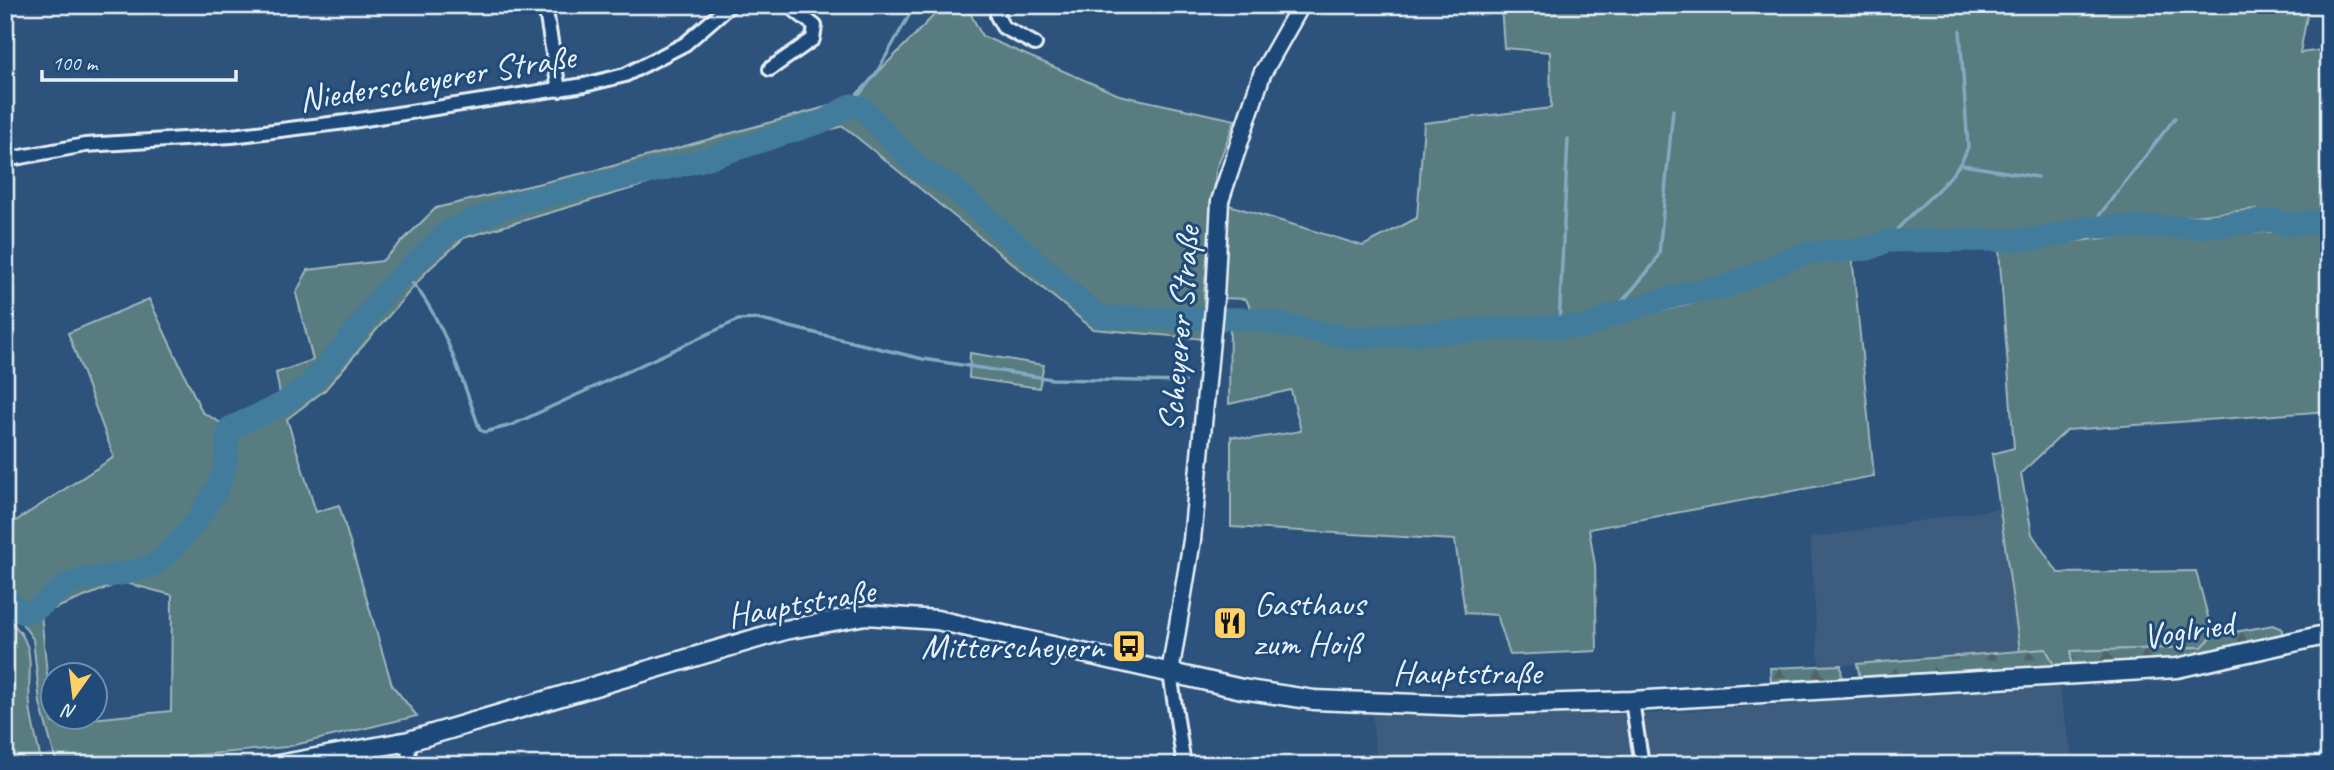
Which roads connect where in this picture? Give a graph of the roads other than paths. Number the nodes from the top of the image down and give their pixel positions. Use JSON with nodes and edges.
{"nodes":[{"id":1,"x":545,"y":5,"type":"edge"},
{"id":2,"x":788,"y":5,"type":"edge"},
{"id":3,"x":1000,"y":5,"type":"edge"},
{"id":4,"x":1301,"y":5,"type":"edge"},
{"id":5,"x":727,"y":7,"type":"edge"},
{"id":6,"x":1035,"y":44,"type":"dead end"},
{"id":7,"x":770,"y":69,"type":"dead end"},
{"id":8,"x":559,"y":90,"type":"junction"},
{"id":9,"x":5,"y":160,"type":"edge"},
{"id":10,"x":2329,"y":634,"type":"edge"},
{"id":11,"x":1170,"y":673,"type":"junction"},
{"id":12,"x":2054,"y":675,"type":"joint"},
{"id":13,"x":1632,"y":701,"type":"junction"},
{"id":14,"x":409,"y":741,"type":"junction"},
{"id":15,"x":278,"y":765,"type":"edge"},
{"id":16,"x":408,"y":765,"type":"edge"},
{"id":17,"x":1184,"y":765,"type":"edge"},
{"id":18,"x":1642,"y":765,"type":"edge"}],
"edges":[{"from":1,"to":8,"type":"street"},
{"from":2,"to":7,"type":"street"},
{"from":3,"to":6,"type":"street"},
{"from":4,"to":11,"type":"street","name":"Scheyerer Straße"},
{"from":5,"to":8,"type":"street","name":"Niederscheyerer Straße"},
{"from":8,"to":9,"type":"street","name":"Niederscheyerer Straße"},
{"from":10,"to":12,"type":"main road","name":"Voglried"},
{"from":11,"to":13,"type":"main road","name":"Hauptstraße"},
{"from":11,"to":14,"type":"main road","name":"Hauptstraße"},
{"from":11,"to":17,"type":"street"},
{"from":12,"to":13,"type":"main road","name":"Hauptstraße"},
{"from":13,"to":18,"type":"street"},
{"from":14,"to":15,"type":"main road","name":"Hauptstraße"},
{"from":14,"to":16,"type":"street"}]}
